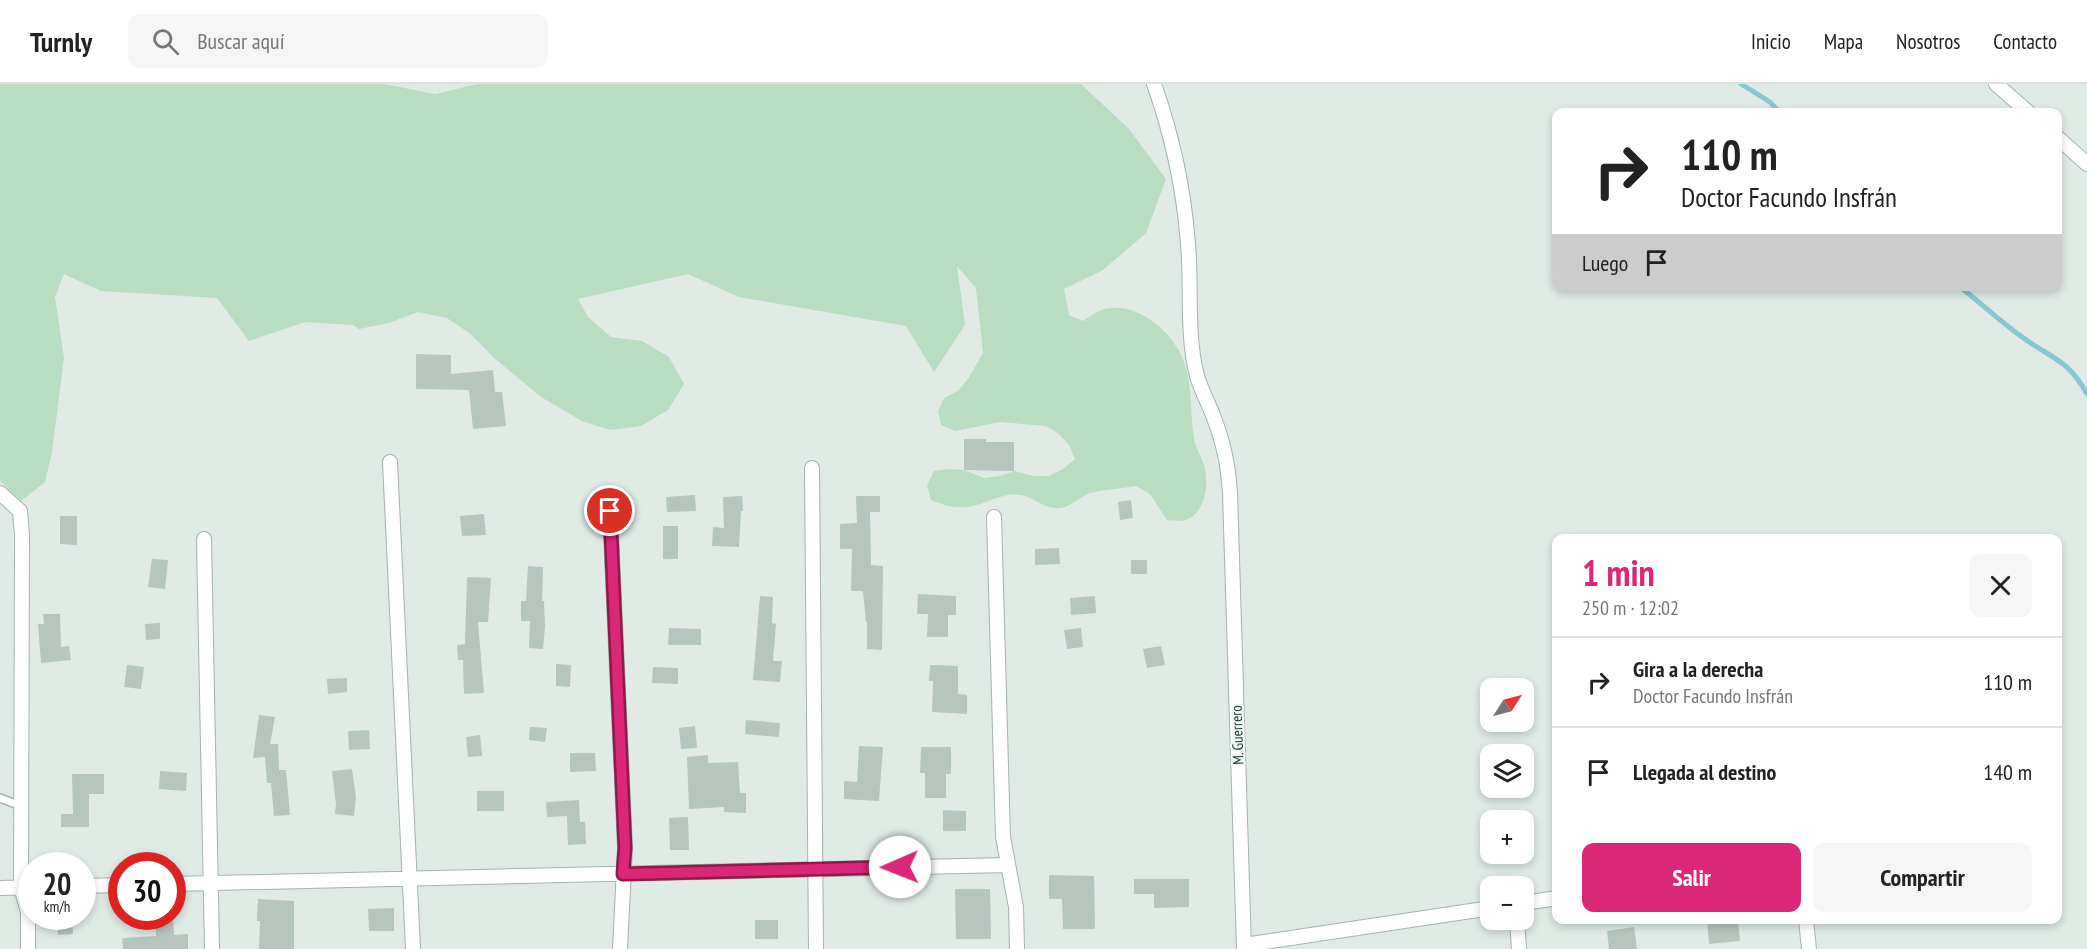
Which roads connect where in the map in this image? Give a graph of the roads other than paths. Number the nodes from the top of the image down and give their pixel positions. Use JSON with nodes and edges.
{"nodes":[{"id":1,"x":1154,"y":84,"type":"edge"},
{"id":2,"x":1996,"y":84,"type":"edge"},
{"id":3,"x":2023,"y":108,"type":"edge"},
{"id":4,"x":2062,"y":142,"type":"edge"},
{"id":5,"x":2087,"y":164,"type":"edge"},
{"id":6,"x":390,"y":462,"type":"dead end"},
{"id":7,"x":812,"y":468,"type":"dead end"},
{"id":8,"x":0,"y":493,"type":"edge"},
{"id":9,"x":610,"y":511,"type":"dead end"},
{"id":10,"x":994,"y":517,"type":"dead end"},
{"id":11,"x":204,"y":539,"type":"dead end"},
{"id":12,"x":0,"y":798,"type":"edge"},
{"id":13,"x":21,"y":806,"type":"junction"},
{"id":14,"x":24,"y":852,"type":"edge"},
{"id":15,"x":1008,"y":865,"type":"junction"},
{"id":16,"x":814,"y":869,"type":"junction"},
{"id":17,"x":623,"y":874,"type":"junction"},
{"id":18,"x":410,"y":878,"type":"junction"},
{"id":19,"x":211,"y":883,"type":"junction"},
{"id":20,"x":186,"y":884,"type":"edge"},
{"id":21,"x":18,"y":887,"type":"edge"},
{"id":22,"x":0,"y":888,"type":"edge"},
{"id":23,"x":1552,"y":899,"type":"edge"},
{"id":24,"x":1534,"y":901,"type":"edge"},
{"id":25,"x":1480,"y":910,"type":"edge"},
{"id":26,"x":1806,"y":924,"type":"edge"},
{"id":27,"x":28,"y":930,"type":"edge"},
{"id":28,"x":1518,"y":930,"type":"edge"},
{"id":29,"x":1244,"y":947,"type":"edge"},
{"id":30,"x":28,"y":949,"type":"edge"},
{"id":31,"x":212,"y":949,"type":"edge"},
{"id":32,"x":413,"y":949,"type":"edge"},
{"id":33,"x":620,"y":949,"type":"edge"},
{"id":34,"x":816,"y":949,"type":"edge"},
{"id":35,"x":1017,"y":949,"type":"edge"},
{"id":36,"x":1519,"y":949,"type":"edge"},
{"id":37,"x":1809,"y":949,"type":"edge"}],
"edges":[{"from":1,"to":29,"type":"street","name":"M. Guerrero"},
{"from":2,"to":3,"type":"street"},
{"from":4,"to":5,"type":"street"},
{"from":6,"to":18,"type":"street"},
{"from":7,"to":16,"type":"street"},
{"from":8,"to":13,"type":"street"},
{"from":9,"to":17,"type":"street"},
{"from":10,"to":15,"type":"street"},
{"from":11,"to":19,"type":"street"},
{"from":12,"to":13,"type":"lane"},
{"from":13,"to":14,"type":"street"},
{"from":15,"to":16,"type":"street"},
{"from":15,"to":35,"type":"street"},
{"from":16,"to":17,"type":"street"},
{"from":16,"to":34,"type":"street"},
{"from":17,"to":18,"type":"street"},
{"from":17,"to":33,"type":"street"},
{"from":18,"to":19,"type":"street"},
{"from":18,"to":32,"type":"street"},
{"from":19,"to":20,"type":"street"},
{"from":19,"to":31,"type":"street"},
{"from":21,"to":22,"type":"street"},
{"from":23,"to":24,"type":"street"},
{"from":25,"to":29,"type":"street"},
{"from":26,"to":37,"type":"street"},
{"from":27,"to":30,"type":"street"},
{"from":28,"to":36,"type":"street"}]}
